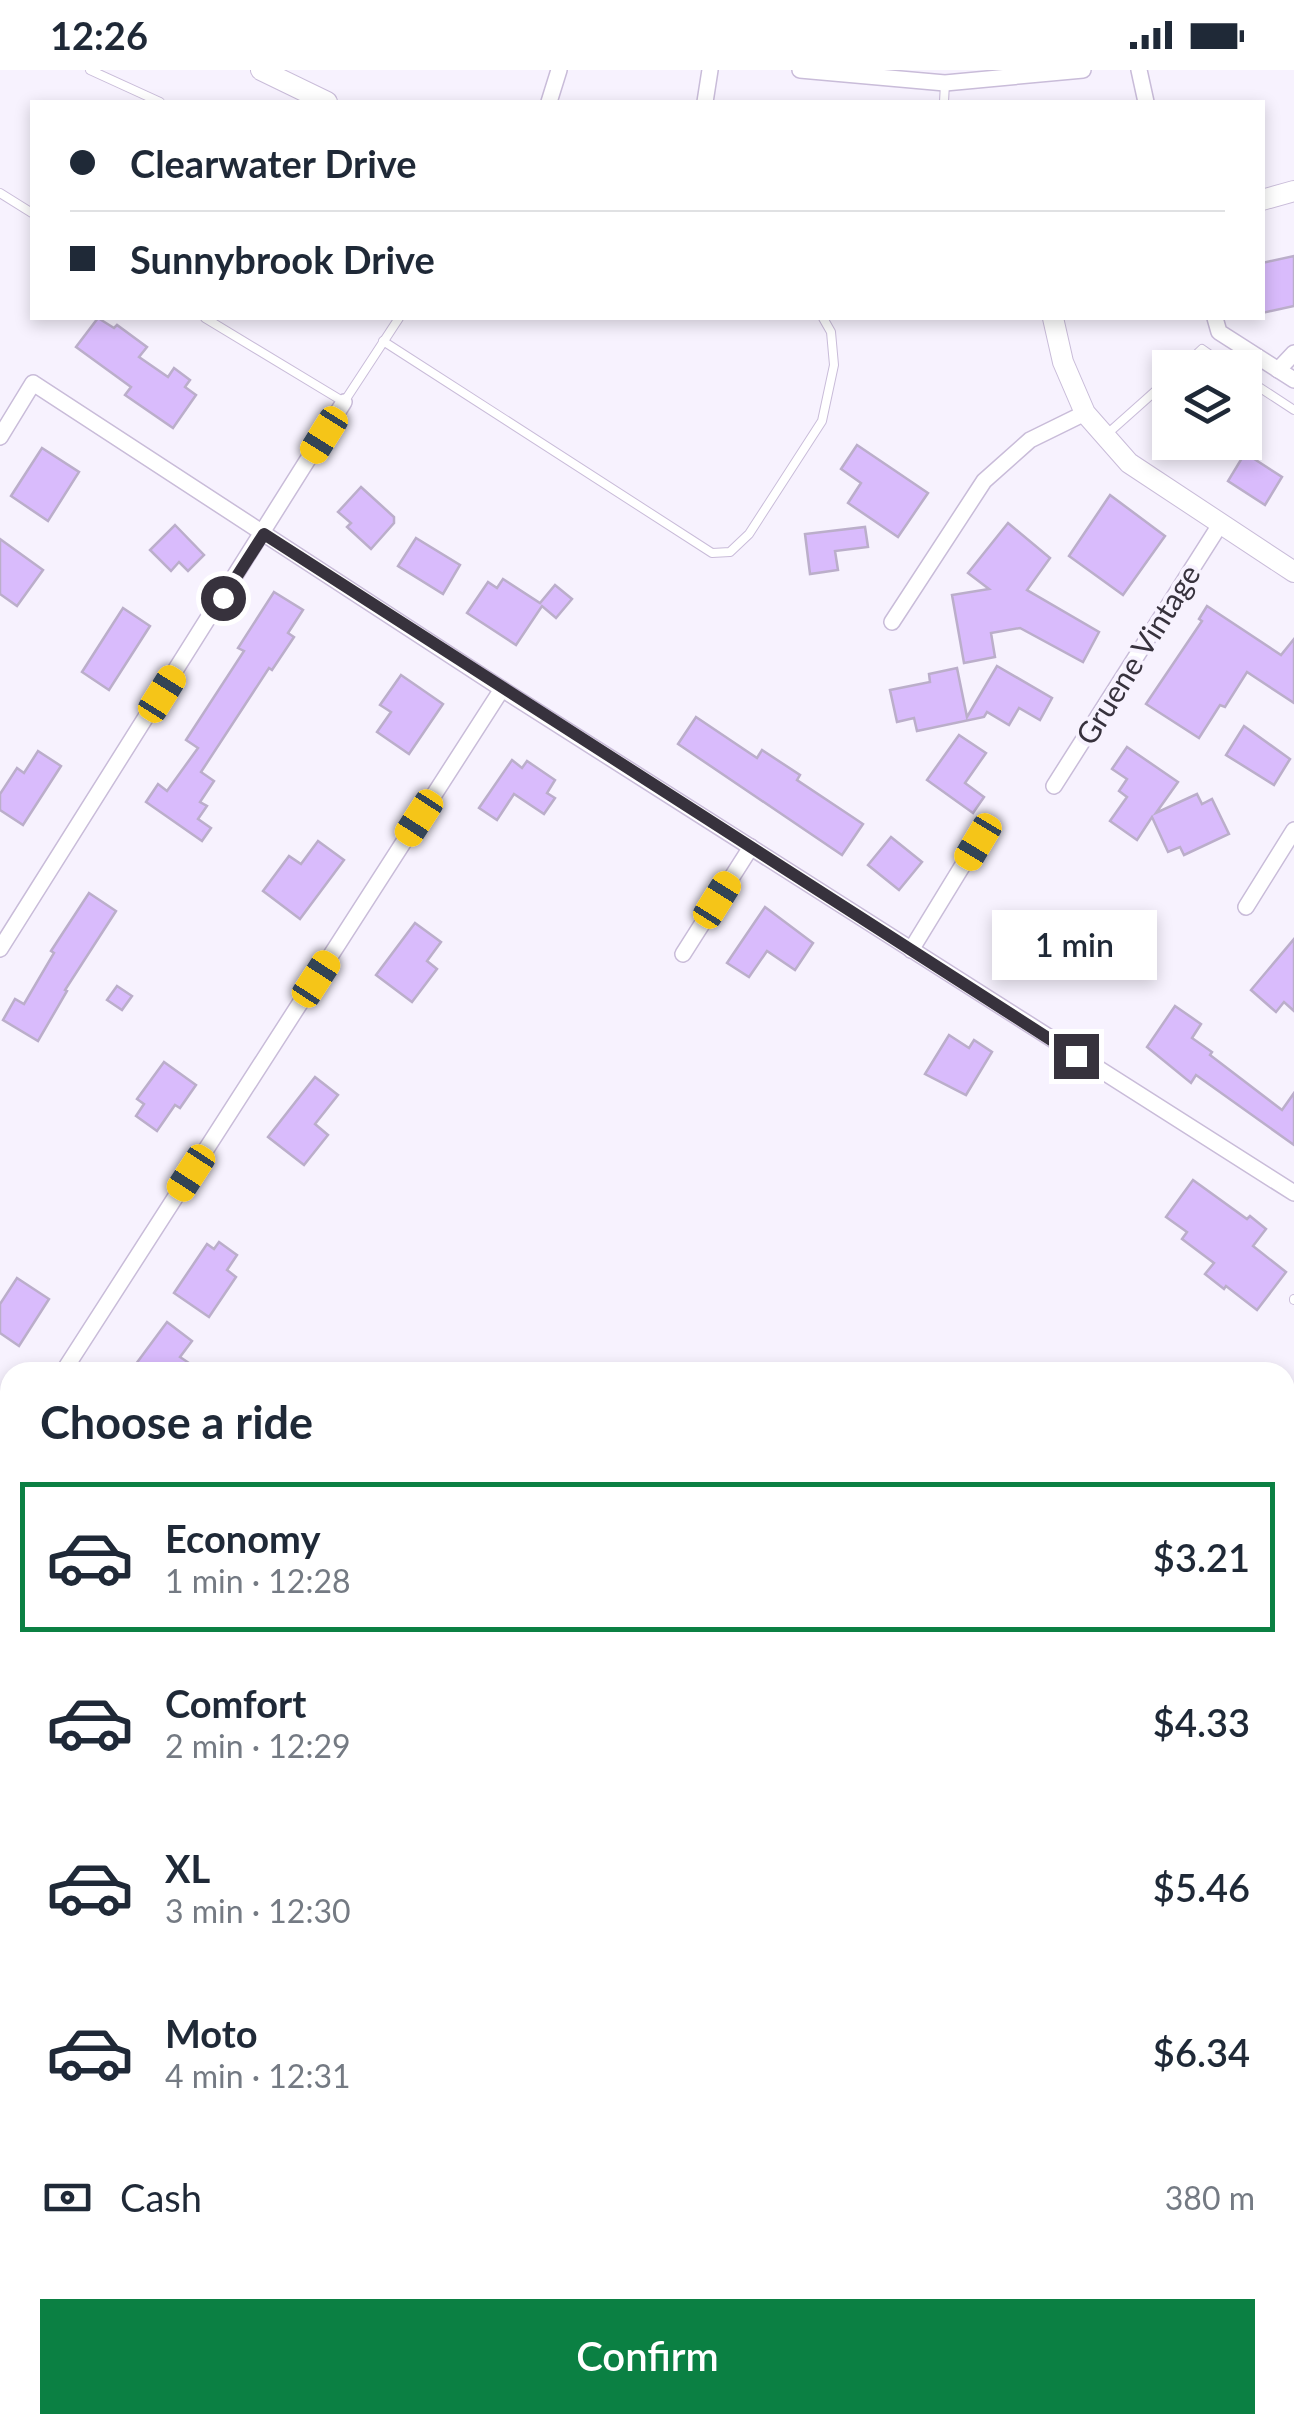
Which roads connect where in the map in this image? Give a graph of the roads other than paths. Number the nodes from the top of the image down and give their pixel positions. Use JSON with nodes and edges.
{"nodes":[{"id":1,"x":90,"y":70,"type":"edge"},
{"id":2,"x":261,"y":70,"type":"edge"},
{"id":3,"x":559,"y":70,"type":"edge"},
{"id":4,"x":710,"y":70,"type":"edge"},
{"id":5,"x":800,"y":70,"type":"edge"},
{"id":6,"x":1083,"y":70,"type":"edge"},
{"id":7,"x":1138,"y":70,"type":"edge"},
{"id":8,"x":924,"y":76,"type":"edge"},
{"id":9,"x":945,"y":83,"type":"junction"},
{"id":10,"x":156,"y":100,"type":"edge"},
{"id":11,"x":322,"y":100,"type":"edge"},
{"id":12,"x":550,"y":100,"type":"edge"},
{"id":13,"x":705,"y":100,"type":"edge"},
{"id":14,"x":944,"y":100,"type":"edge"},
{"id":15,"x":1146,"y":100,"type":"edge"},
{"id":16,"x":1294,"y":191,"type":"edge"},
{"id":17,"x":0,"y":193,"type":"edge"},
{"id":18,"x":1265,"y":199,"type":"edge"},
{"id":19,"x":30,"y":212,"type":"edge"},
{"id":20,"x":208,"y":320,"type":"edge"},
{"id":21,"x":398,"y":320,"type":"edge"},
{"id":22,"x":824,"y":320,"type":"edge"},
{"id":23,"x":1053,"y":320,"type":"edge"},
{"id":24,"x":1216,"y":320,"type":"edge"},
{"id":25,"x":384,"y":340,"type":"junction"},
{"id":26,"x":1294,"y":353,"type":"edge"},
{"id":27,"x":1278,"y":370,"type":"junction"},
{"id":28,"x":1294,"y":380,"type":"edge"},
{"id":29,"x":1262,"y":389,"type":"edge"},
{"id":30,"x":1152,"y":394,"type":"edge"},
{"id":31,"x":344,"y":402,"type":"junction"},
{"id":32,"x":1294,"y":410,"type":"edge"},
{"id":33,"x":1085,"y":413,"type":"junction"},
{"id":34,"x":1106,"y":436,"type":"junction"},
{"id":35,"x":0,"y":437,"type":"edge"},
{"id":36,"x":1221,"y":523,"type":"junction"},
{"id":37,"x":264,"y":534,"type":"junction"},
{"id":38,"x":1294,"y":572,"type":"edge"},
{"id":39,"x":892,"y":622,"type":"dead end"},
{"id":40,"x":502,"y":688,"type":"junction"},
{"id":41,"x":1054,"y":786,"type":"dead end"},
{"id":42,"x":1294,"y":830,"type":"edge"},
{"id":43,"x":978,"y":842,"type":"dead end"},
{"id":44,"x":751,"y":847,"type":"junction"},
{"id":45,"x":1246,"y":907,"type":"dead end"},
{"id":46,"x":0,"y":949,"type":"edge"},
{"id":47,"x":912,"y":950,"type":"junction"},
{"id":48,"x":684,"y":954,"type":"dead end"},
{"id":49,"x":1294,"y":1193,"type":"edge"},
{"id":50,"x":69,"y":1362,"type":"edge"}],
"edges":[{"from":1,"to":10,"type":"lane"},
{"from":2,"to":11,"type":"street"},
{"from":3,"to":12,"type":"street"},
{"from":4,"to":13,"type":"street"},
{"from":5,"to":8,"type":"street"},
{"from":6,"to":9,"type":"street"},
{"from":7,"to":15,"type":"street"},
{"from":8,"to":9,"type":"street"},
{"from":9,"to":14,"type":"lane"},
{"from":16,"to":18,"type":"street"},
{"from":17,"to":19,"type":"lane"},
{"from":20,"to":31,"type":"lane"},
{"from":21,"to":25,"type":"lane"},
{"from":22,"to":25,"type":"lane"},
{"from":23,"to":33,"type":"street"},
{"from":24,"to":27,"type":"street"},
{"from":25,"to":31,"type":"lane"},
{"from":26,"to":27,"type":"street"},
{"from":27,"to":28,"type":"street"},
{"from":29,"to":32,"type":"lane"},
{"from":30,"to":34,"type":"lane"},
{"from":31,"to":37,"type":"street"},
{"from":33,"to":34,"type":"street"},
{"from":33,"to":39,"type":"street"},
{"from":34,"to":36,"type":"street"},
{"from":35,"to":37,"type":"street"},
{"from":36,"to":38,"type":"street"},
{"from":36,"to":41,"type":"street","name":"Gruene Vintage"},
{"from":37,"to":40,"type":"street"},
{"from":37,"to":46,"type":"street"},
{"from":40,"to":44,"type":"street"},
{"from":40,"to":50,"type":"street"},
{"from":42,"to":45,"type":"street"},
{"from":43,"to":47,"type":"street"},
{"from":44,"to":47,"type":"street"},
{"from":44,"to":48,"type":"street"},
{"from":47,"to":49,"type":"street"}]}
